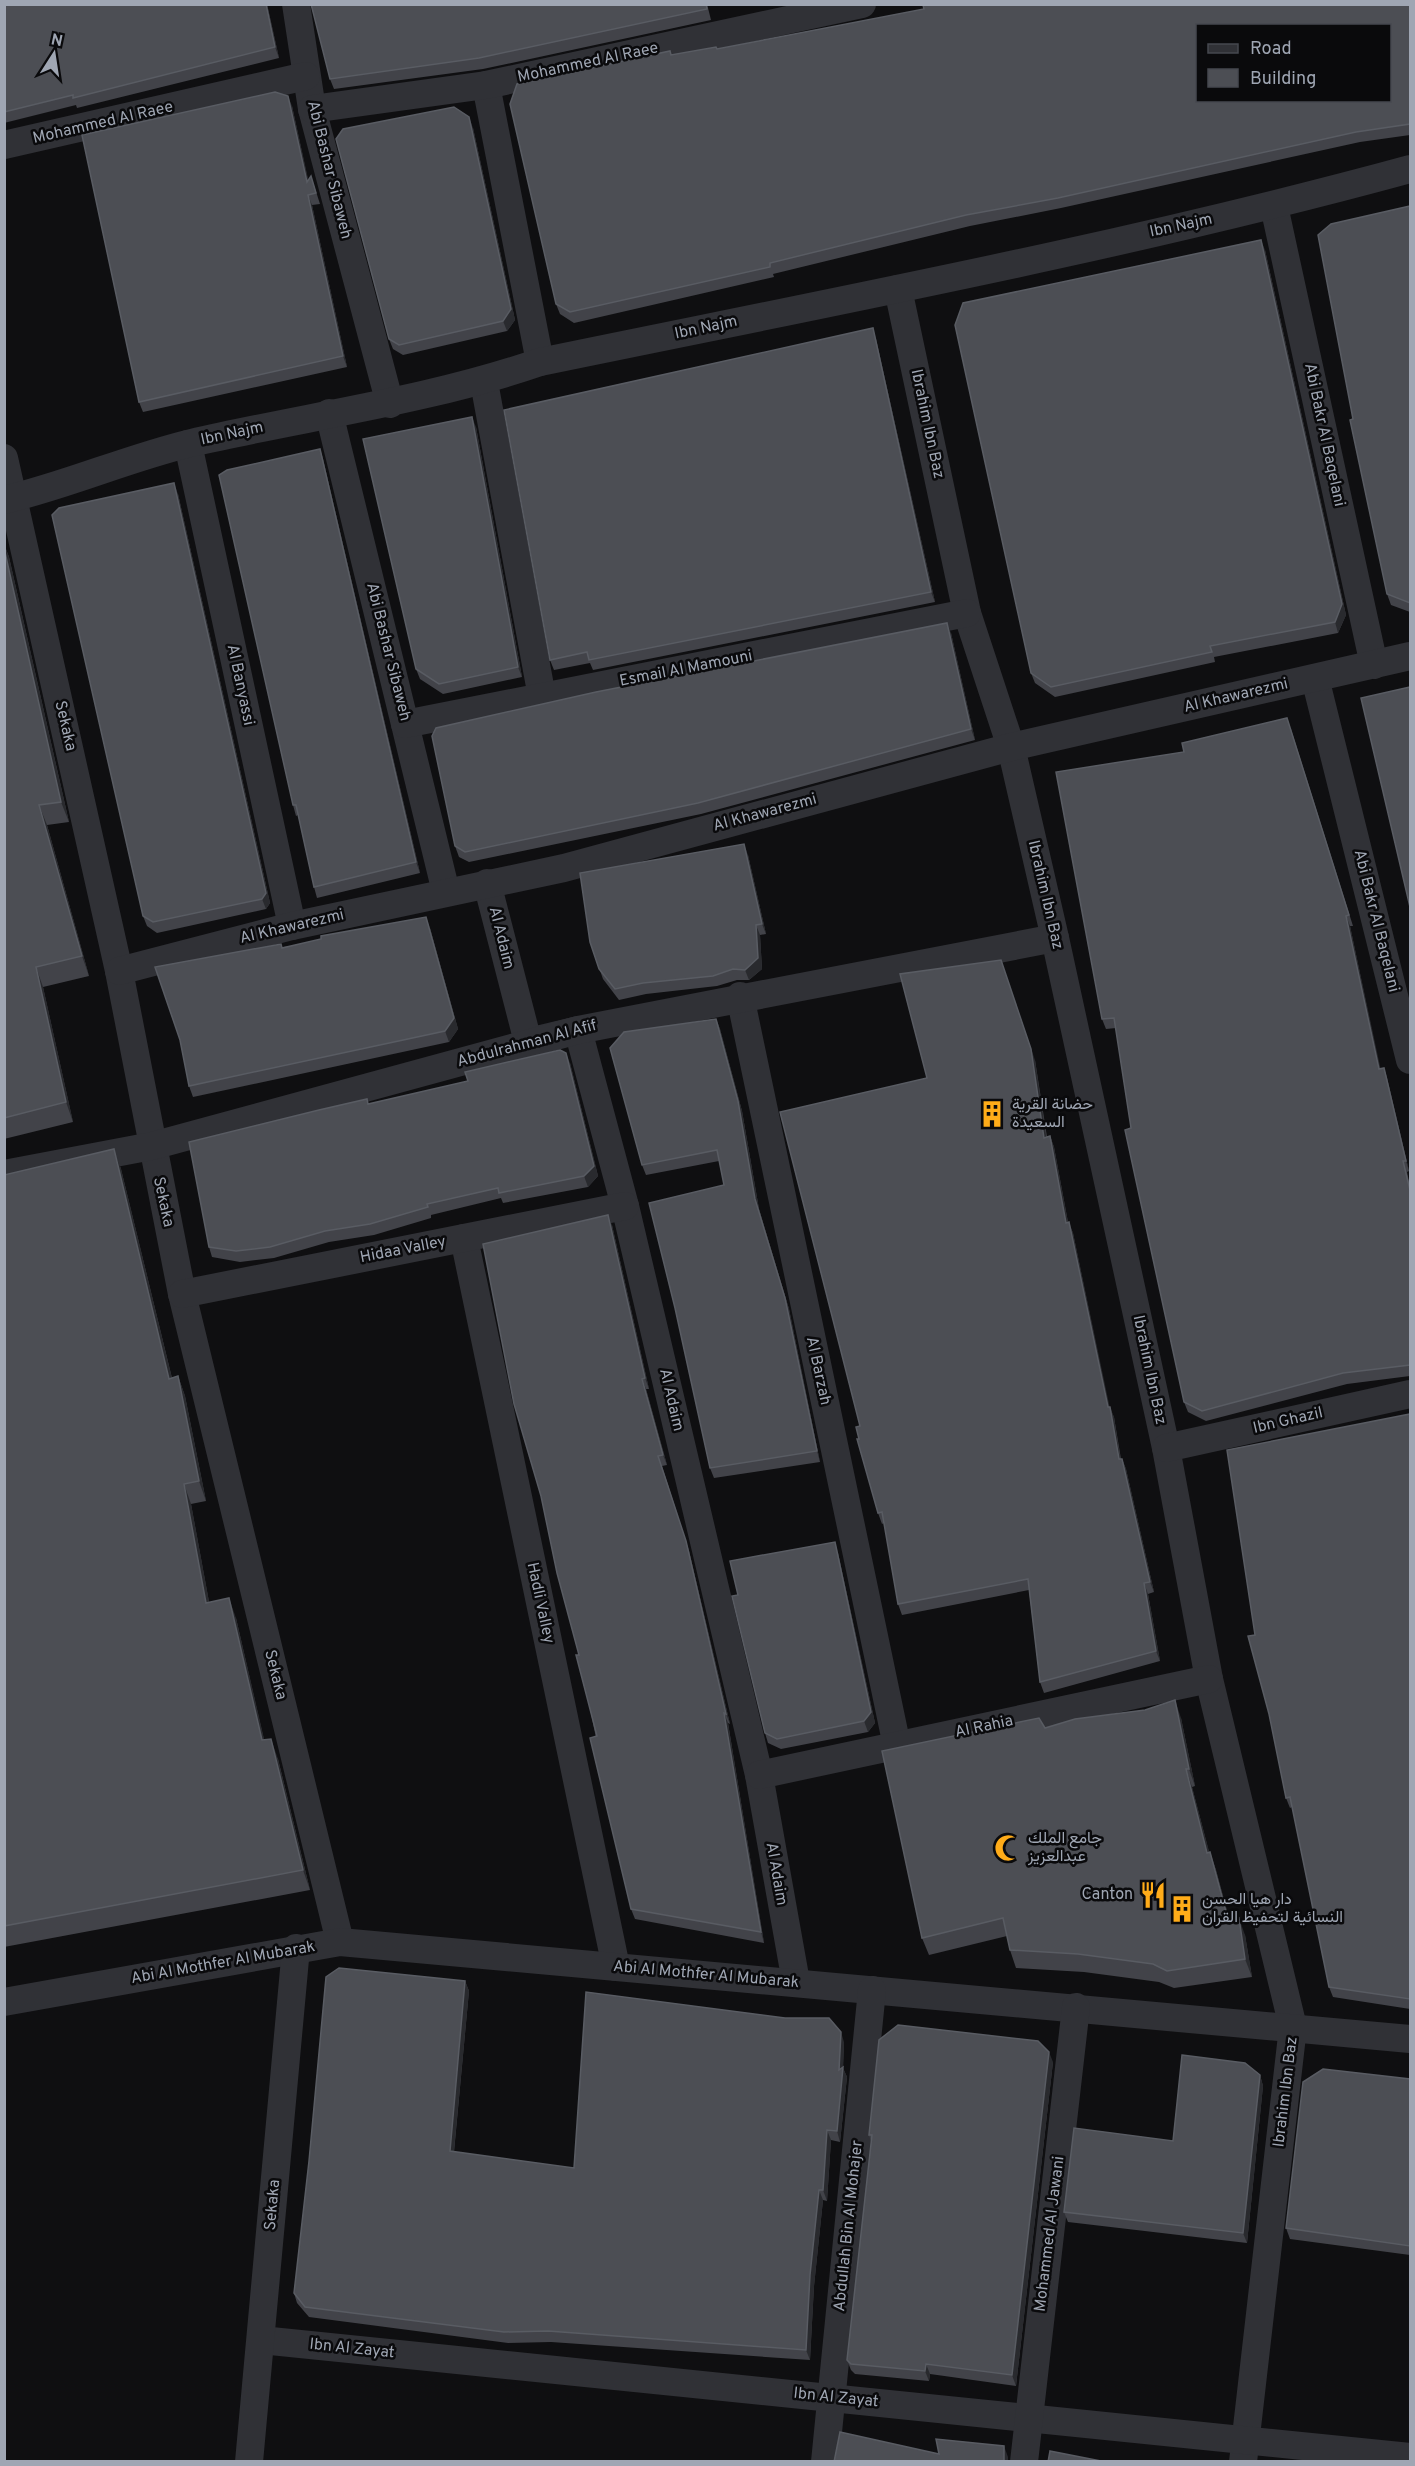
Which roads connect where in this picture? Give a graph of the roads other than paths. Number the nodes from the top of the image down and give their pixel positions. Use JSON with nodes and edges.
{"nodes":[{"id":1,"x":296,"y":4,"type":"edge"},
{"id":2,"x":862,"y":4,"type":"edge"},
{"id":3,"x":306,"y":76,"type":"junction"},
{"id":4,"x":486,"y":85,"type":"junction"},
{"id":5,"x":312,"y":109,"type":"junction"},
{"id":6,"x":4,"y":145,"type":"edge"},
{"id":7,"x":1410,"y":169,"type":"edge"},
{"id":8,"x":1274,"y":206,"type":"junction"},
{"id":9,"x":898,"y":289,"type":"junction"},
{"id":10,"x":540,"y":362,"type":"junction"},
{"id":11,"x":484,"y":382,"type":"junction"},
{"id":12,"x":390,"y":404,"type":"junction"},
{"id":13,"x":329,"y":413,"type":"junction"},
{"id":14,"x":188,"y":444,"type":"junction"},
{"id":15,"x":4,"y":458,"type":"edge"},
{"id":16,"x":9,"y":499,"type":"edge"},
{"id":17,"x":966,"y":613,"type":"junction"},
{"id":18,"x":1410,"y":656,"type":"edge"},
{"id":19,"x":1374,"y":665,"type":"junction"},
{"id":20,"x":1315,"y":678,"type":"junction"},
{"id":21,"x":542,"y":697,"type":"junction"},
{"id":22,"x":405,"y":724,"type":"junction"},
{"id":23,"x":1011,"y":747,"type":"junction"},
{"id":24,"x":488,"y":883,"type":"junction"},
{"id":25,"x":446,"y":892,"type":"junction"},
{"id":26,"x":292,"y":926,"type":"junction"},
{"id":27,"x":1055,"y":938,"type":"junction"},
{"id":28,"x":119,"y":970,"type":"junction"},
{"id":29,"x":1402,"y":988,"type":"edge"},
{"id":30,"x":740,"y":996,"type":"junction"},
{"id":31,"x":578,"y":1030,"type":"junction"},
{"id":32,"x":1410,"y":1060,"type":"edge"},
{"id":33,"x":152,"y":1146,"type":"junction"},
{"id":34,"x":4,"y":1173,"type":"edge"},
{"id":35,"x":625,"y":1206,"type":"junction"},
{"id":36,"x":464,"y":1238,"type":"junction"},
{"id":37,"x":182,"y":1294,"type":"junction"},
{"id":38,"x":1410,"y":1394,"type":"edge"},
{"id":39,"x":1166,"y":1448,"type":"junction"},
{"id":40,"x":1209,"y":1679,"type":"junction"},
{"id":41,"x":897,"y":1746,"type":"junction"},
{"id":42,"x":759,"y":1775,"type":"junction"},
{"id":43,"x":340,"y":1942,"type":"junction"},
{"id":44,"x":296,"y":1948,"type":"junction"},
{"id":45,"x":615,"y":1967,"type":"junction"},
{"id":46,"x":795,"y":1982,"type":"junction"},
{"id":47,"x":872,"y":1989,"type":"junction"},
{"id":48,"x":4,"y":2002,"type":"edge"},
{"id":49,"x":1076,"y":2007,"type":"junction"},
{"id":50,"x":1293,"y":2027,"type":"junction"},
{"id":51,"x":1410,"y":2039,"type":"edge"},
{"id":52,"x":261,"y":2340,"type":"junction"},
{"id":53,"x":832,"y":2398,"type":"junction"},
{"id":54,"x":1028,"y":2418,"type":"junction"},
{"id":55,"x":1243,"y":2451,"type":"edge"},
{"id":56,"x":1410,"y":2457,"type":"edge"},
{"id":57,"x":249,"y":2462,"type":"edge"},
{"id":58,"x":825,"y":2462,"type":"edge"},
{"id":59,"x":1024,"y":2462,"type":"edge"}],
"edges":[{"from":1,"to":3,"type":"street","name":"Abi Bashar Sibaweh"},
{"from":2,"to":4,"type":"street","name":"Mohammed Al Raee"},
{"from":3,"to":5,"type":"street","name":"Abi Bashar Sibaweh"},
{"from":3,"to":6,"type":"street","name":"Mohammed Al Raee"},
{"from":4,"to":5,"type":"street","name":"Mohammed Al Raee"},
{"from":4,"to":10,"type":"street"},
{"from":5,"to":12,"type":"street","name":"Abi Bashar Sibaweh"},
{"from":7,"to":8,"type":"street","name":"Ibn Najm"},
{"from":8,"to":9,"type":"street","name":"Ibn Najm"},
{"from":8,"to":19,"type":"street","name":"Abi Bakr Al Baqelani"},
{"from":9,"to":10,"type":"street","name":"Ibn Najm"},
{"from":9,"to":17,"type":"street","name":"Ibrahim Ibn Baz"},
{"from":10,"to":11,"type":"street","name":"Ibn Najm"},
{"from":11,"to":12,"type":"street","name":"Ibn Najm"},
{"from":11,"to":21,"type":"street"},
{"from":12,"to":13,"type":"street","name":"Ibn Najm"},
{"from":13,"to":14,"type":"street","name":"Ibn Najm"},
{"from":13,"to":22,"type":"street","name":"Abi Bashar Sibaweh"},
{"from":14,"to":16,"type":"street","name":"Ibn Najm"},
{"from":14,"to":26,"type":"street","name":"Al Banyassi"},
{"from":15,"to":16,"type":"street","name":"Sekaka"},
{"from":16,"to":28,"type":"street","name":"Sekaka"},
{"from":17,"to":21,"type":"street","name":"Esmail Al Mamouni"},
{"from":17,"to":23,"type":"street","name":"Ibrahim Ibn Baz"},
{"from":18,"to":19,"type":"street","name":"Al Khawarezmi"},
{"from":19,"to":20,"type":"street","name":"Al Khawarezmi"},
{"from":20,"to":23,"type":"street","name":"Al Khawarezmi"},
{"from":20,"to":29,"type":"street","name":"Abi Bakr Al Baqelani"},
{"from":21,"to":22,"type":"street","name":"Esmail Al Mamouni"},
{"from":22,"to":25,"type":"street","name":"Abi Bashar Sibaweh"},
{"from":23,"to":24,"type":"street","name":"Al Khawarezmi"},
{"from":23,"to":27,"type":"street","name":"Ibrahim Ibn Baz"},
{"from":24,"to":25,"type":"street","name":"Al Khawarezmi"},
{"from":24,"to":31,"type":"street","name":"Al Adaim"},
{"from":25,"to":26,"type":"street","name":"Al Khawarezmi"},
{"from":26,"to":28,"type":"street","name":"Al Khawarezmi"},
{"from":27,"to":30,"type":"street","name":"Abdulrahman Al Afif"},
{"from":27,"to":39,"type":"street","name":"Ibrahim Ibn Baz"},
{"from":28,"to":33,"type":"street","name":"Sekaka"},
{"from":29,"to":32,"type":"street","name":"Abi Bakr Al Baqelani"},
{"from":30,"to":31,"type":"street","name":"Abdulrahman Al Afif"},
{"from":30,"to":41,"type":"street","name":"Al Barzah"},
{"from":31,"to":33,"type":"street","name":"Abdulrahman Al Afif"},
{"from":31,"to":35,"type":"street","name":"Al Adaim"},
{"from":33,"to":34,"type":"street","name":"Abdulrahman Al Afif"},
{"from":33,"to":37,"type":"street","name":"Sekaka"},
{"from":35,"to":36,"type":"street","name":"Hidaa Valley"},
{"from":35,"to":42,"type":"street","name":"Al Adaim"},
{"from":36,"to":37,"type":"street","name":"Hidaa Valley"},
{"from":36,"to":45,"type":"street","name":"Hadli Valley"},
{"from":37,"to":43,"type":"street","name":"Sekaka"},
{"from":38,"to":39,"type":"street","name":"Ibn Ghazil"},
{"from":39,"to":40,"type":"street","name":"Ibrahim Ibn Baz"},
{"from":40,"to":41,"type":"street","name":"Al Rahia"},
{"from":40,"to":50,"type":"street","name":"Ibrahim Ibn Baz"},
{"from":41,"to":42,"type":"street","name":"Al Rahia"},
{"from":42,"to":46,"type":"street","name":"Al Adaim"},
{"from":43,"to":44,"type":"street","name":"Abi Al Mothfer Al Mubarak"},
{"from":43,"to":45,"type":"street","name":"Abi Al Mothfer Al Mubarak"},
{"from":44,"to":48,"type":"street","name":"Abi Al Mothfer Al Mubarak"},
{"from":44,"to":52,"type":"street","name":"Sekaka"},
{"from":45,"to":46,"type":"street","name":"Abi Al Mothfer Al Mubarak"},
{"from":46,"to":47,"type":"street","name":"Abi Al Mothfer Al Mubarak"},
{"from":47,"to":49,"type":"street","name":"Abi Al Mothfer Al Mubarak"},
{"from":47,"to":53,"type":"street","name":"Abdullah Bin Al Mohajer"},
{"from":49,"to":50,"type":"street","name":"Abi Al Mothfer Al Mubarak"},
{"from":49,"to":54,"type":"street","name":"Mohammed Al Jawani"},
{"from":50,"to":51,"type":"street","name":"Abi Al Mothfer Al Mubarak"},
{"from":50,"to":55,"type":"street","name":"Ibrahim Ibn Baz"},
{"from":52,"to":53,"type":"street","name":"Ibn Al Zayat"},
{"from":52,"to":57,"type":"street","name":"Sekaka"},
{"from":53,"to":54,"type":"street","name":"Ibn Al Zayat"},
{"from":53,"to":58,"type":"street","name":"Abdullah Bin Al Mohajer"},
{"from":54,"to":55,"type":"street","name":"Ibn Al Zayat"},
{"from":54,"to":59,"type":"street","name":"Mohammed Al Jawani"},
{"from":55,"to":56,"type":"street","name":"Ibn Al Zayat"}]}
